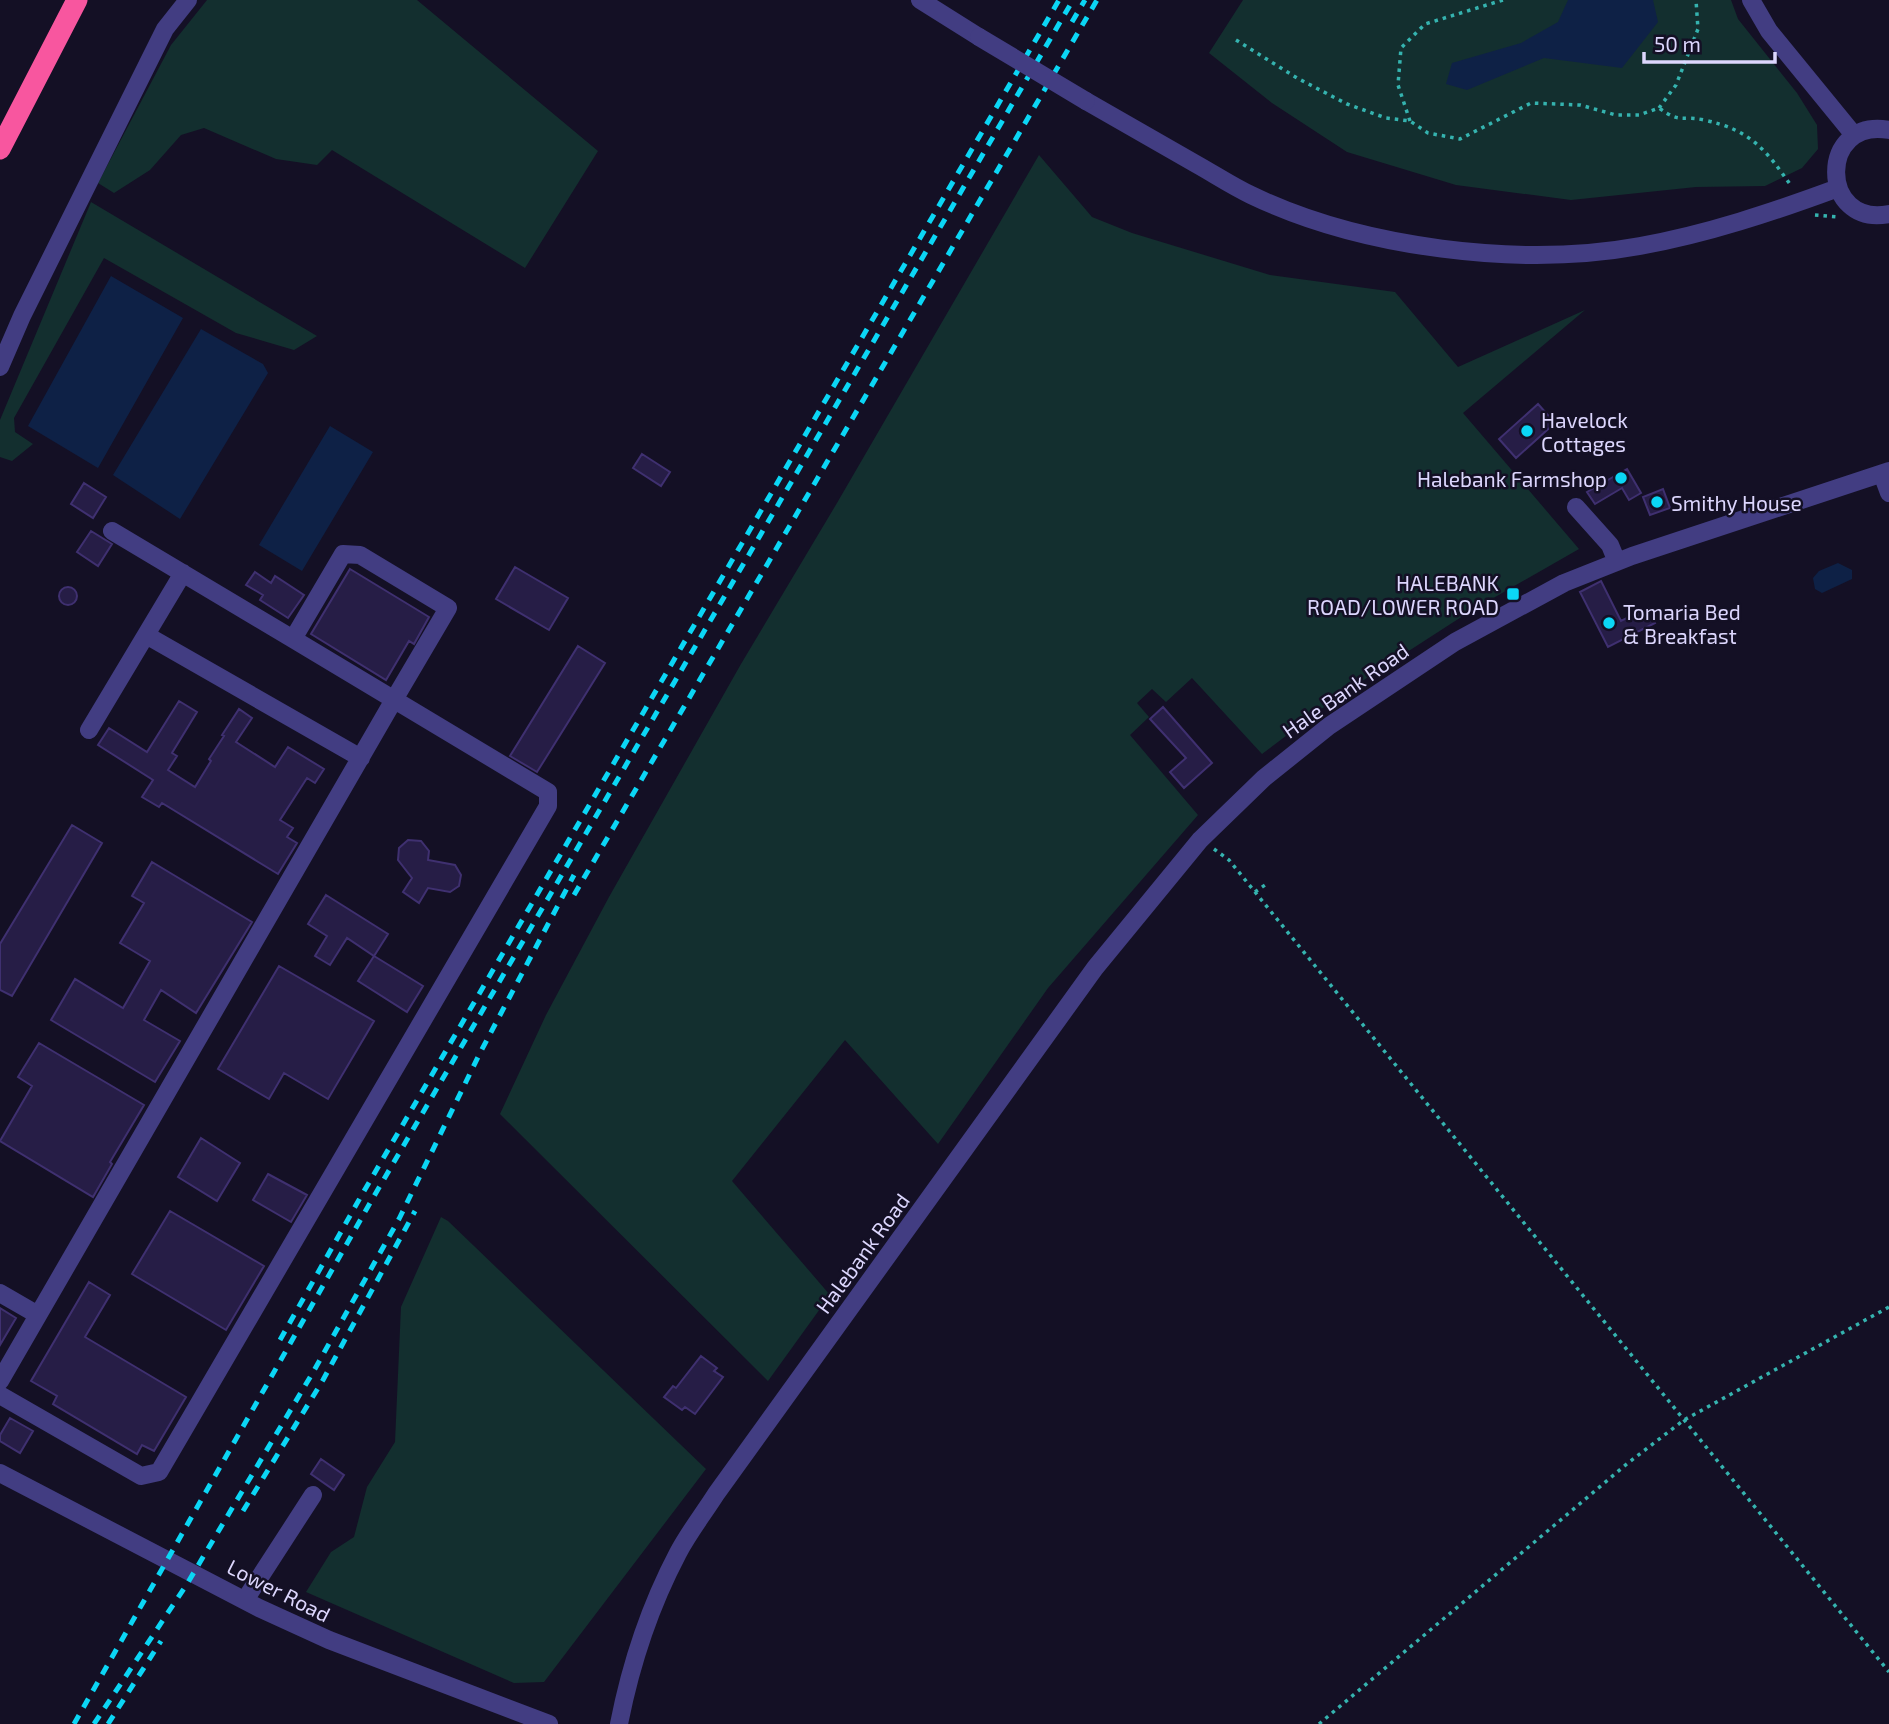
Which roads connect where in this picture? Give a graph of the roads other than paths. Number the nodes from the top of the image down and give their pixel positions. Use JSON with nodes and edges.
{"nodes":[{"id":1,"x":78,"y":0,"type":"edge"},
{"id":2,"x":188,"y":0,"type":"edge"},
{"id":3,"x":920,"y":0,"type":"edge"},
{"id":4,"x":1751,"y":0,"type":"edge"},
{"id":5,"x":1889,"y":130,"type":"edge"},
{"id":6,"x":1854,"y":135,"type":"junction"},
{"id":7,"x":0,"y":149,"type":"edge"},
{"id":8,"x":1838,"y":188,"type":"junction"},
{"id":9,"x":1889,"y":214,"type":"edge"},
{"id":10,"x":0,"y":367,"type":"edge"},
{"id":11,"x":1886,"y":472,"type":"edge"},
{"id":12,"x":1889,"y":493,"type":"edge"},
{"id":13,"x":1576,"y":507,"type":"dead end"},
{"id":14,"x":112,"y":531,"type":"dead end"},
{"id":15,"x":1617,"y":562,"type":"junction"},
{"id":16,"x":183,"y":573,"type":"junction"},
{"id":17,"x":146,"y":635,"type":"junction"},
{"id":18,"x":293,"y":639,"type":"junction"},
{"id":19,"x":395,"y":698,"type":"junction"},
{"id":20,"x":89,"y":730,"type":"dead end"},
{"id":21,"x":361,"y":758,"type":"junction"},
{"id":22,"x":1200,"y":840,"type":"joint"},
{"id":23,"x":0,"y":1293,"type":"edge"},
{"id":24,"x":38,"y":1315,"type":"junction"},
{"id":25,"x":0,"y":1381,"type":"edge"},
{"id":26,"x":0,"y":1395,"type":"edge"},
{"id":27,"x":0,"y":1474,"type":"edge"},
{"id":28,"x":313,"y":1495,"type":"dead end"},
{"id":29,"x":245,"y":1600,"type":"junction"},
{"id":30,"x":541,"y":1723,"type":"edge"},
{"id":31,"x":618,"y":1724,"type":"edge"}],
"edges":[{"from":1,"to":7,"type":"highway"},
{"from":2,"to":10,"type":"street"},
{"from":3,"to":8,"type":"street","bridge":true},
{"from":4,"to":6,"type":"street"},
{"from":5,"to":6,"type":"street"},
{"from":6,"to":8,"type":"street"},
{"from":8,"to":9,"type":"street"},
{"from":11,"to":12,"type":"street"},
{"from":11,"to":15,"type":"street","name":"Hale Bank Road"},
{"from":13,"to":15,"type":"street"},
{"from":14,"to":16,"type":"street"},
{"from":15,"to":22,"type":"street","name":"Hale Bank Road"},
{"from":16,"to":17,"type":"street"},
{"from":16,"to":18,"type":"street"},
{"from":17,"to":20,"type":"street"},
{"from":17,"to":21,"type":"street"},
{"from":18,"to":19,"type":"street"},
{"from":18,"to":19,"type":"street"},
{"from":19,"to":21,"type":"street"},
{"from":19,"to":26,"type":"street"},
{"from":21,"to":24,"type":"street"},
{"from":22,"to":31,"type":"street","name":"Halebank Road"},
{"from":23,"to":24,"type":"street"},
{"from":24,"to":25,"type":"street"},
{"from":27,"to":29,"type":"street","name":"Lower Road"},
{"from":28,"to":29,"type":"street"},
{"from":29,"to":30,"type":"street","name":"Lower Road"}]}
